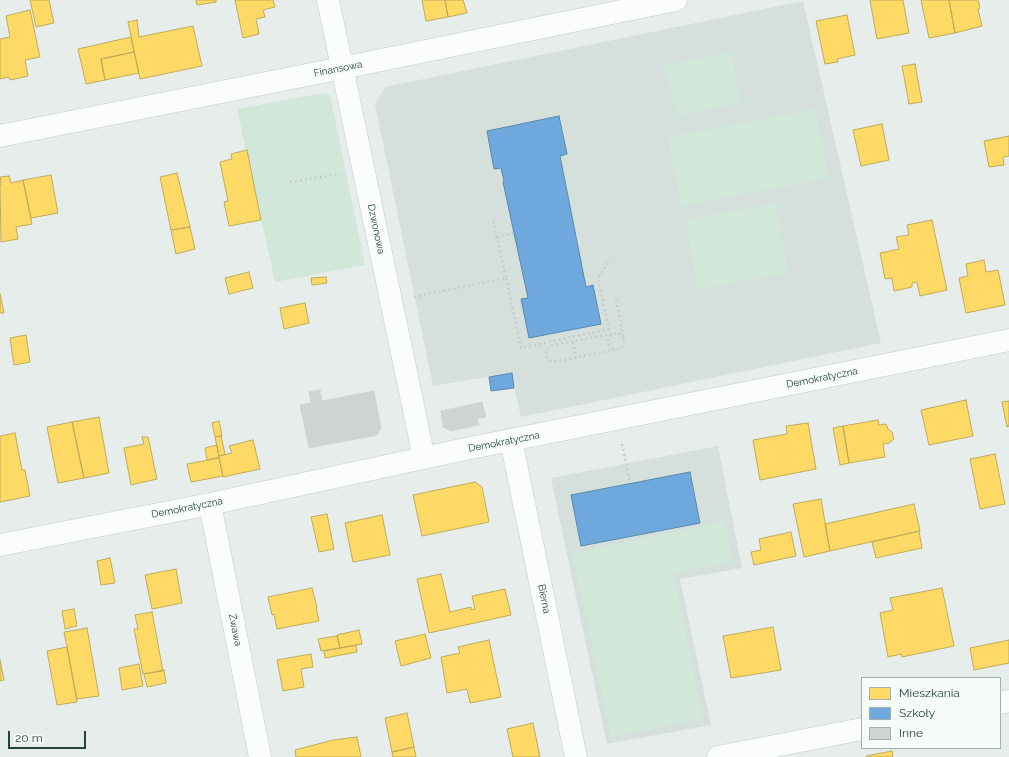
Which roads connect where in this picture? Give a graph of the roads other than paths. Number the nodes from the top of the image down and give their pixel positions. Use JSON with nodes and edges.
{"nodes":[{"id":1,"x":328,"y":0,"type":"edge"},
{"id":2,"x":676,"y":0,"type":"edge"},
{"id":3,"x":342,"y":68,"type":"junction"},
{"id":4,"x":0,"y":136,"type":"edge"},
{"id":5,"x":1009,"y":340,"type":"edge"},
{"id":6,"x":511,"y":440,"type":"junction"},
{"id":7,"x":424,"y":458,"type":"junction"},
{"id":8,"x":210,"y":504,"type":"junction"},
{"id":9,"x":0,"y":545,"type":"edge"},
{"id":10,"x":861,"y":729,"type":"edge"},
{"id":11,"x":260,"y":757,"type":"edge"},
{"id":12,"x":576,"y":757,"type":"edge"},
{"id":13,"x":718,"y":757,"type":"edge"}],
"edges":[{"from":1,"to":3,"type":"street","name":"Dzwonowa"},
{"from":2,"to":3,"type":"street","name":"Finansowa"},
{"from":3,"to":4,"type":"street","name":"Finansowa"},
{"from":3,"to":7,"type":"street","name":"Dzwonowa"},
{"from":5,"to":6,"type":"street","name":"Demokratyczna"},
{"from":6,"to":7,"type":"street","name":"Demokratyczna"},
{"from":6,"to":12,"type":"street","name":"Bierna"},
{"from":7,"to":8,"type":"street","name":"Demokratyczna"},
{"from":8,"to":9,"type":"street","name":"Demokratyczna"},
{"from":8,"to":11,"type":"street","name":"Żwawa"},
{"from":10,"to":13,"type":"street"}]}
